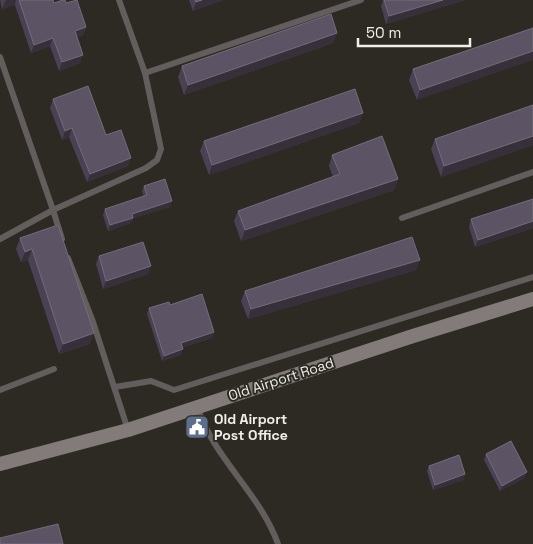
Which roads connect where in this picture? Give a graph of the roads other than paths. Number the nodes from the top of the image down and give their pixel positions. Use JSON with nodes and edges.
{"nodes":[{"id":1,"x":119,"y":0,"type":"edge"},
{"id":2,"x":361,"y":0,"type":"edge"},
{"id":3,"x":0,"y":57,"type":"edge"},
{"id":4,"x":145,"y":73,"type":"junction"},
{"id":5,"x":533,"y":172,"type":"edge"},
{"id":6,"x":53,"y":210,"type":"junction"},
{"id":7,"x":402,"y":218,"type":"dead end"},
{"id":8,"x":0,"y":239,"type":"edge"},
{"id":9,"x":64,"y":245,"type":"edge"},
{"id":10,"x":66,"y":253,"type":"edge"},
{"id":11,"x":533,"y":277,"type":"edge"},
{"id":12,"x":533,"y":299,"type":"edge"},
{"id":13,"x":54,"y":370,"type":"dead end"},
{"id":14,"x":115,"y":387,"type":"junction"},
{"id":15,"x":0,"y":390,"type":"edge"},
{"id":16,"x":197,"y":406,"type":"junction"},
{"id":17,"x":128,"y":430,"type":"junction"},
{"id":18,"x":0,"y":464,"type":"edge"},
{"id":19,"x":278,"y":544,"type":"edge"}],
"edges":[{"from":1,"to":4,"type":"lane"},
{"from":2,"to":4,"type":"lane"},
{"from":3,"to":6,"type":"lane"},
{"from":4,"to":6,"type":"lane"},
{"from":5,"to":7,"type":"lane"},
{"from":6,"to":8,"type":"lane"},
{"from":6,"to":9,"type":"lane"},
{"from":10,"to":14,"type":"lane"},
{"from":11,"to":14,"type":"lane"},
{"from":12,"to":16,"type":"main road","name":"Old Airport Road"},
{"from":13,"to":15,"type":"lane"},
{"from":14,"to":17,"type":"lane"},
{"from":16,"to":17,"type":"main road","name":"Old Airport Road"},
{"from":16,"to":19,"type":"lane"},
{"from":17,"to":18,"type":"main road","name":"Old Airport Road"}]}
